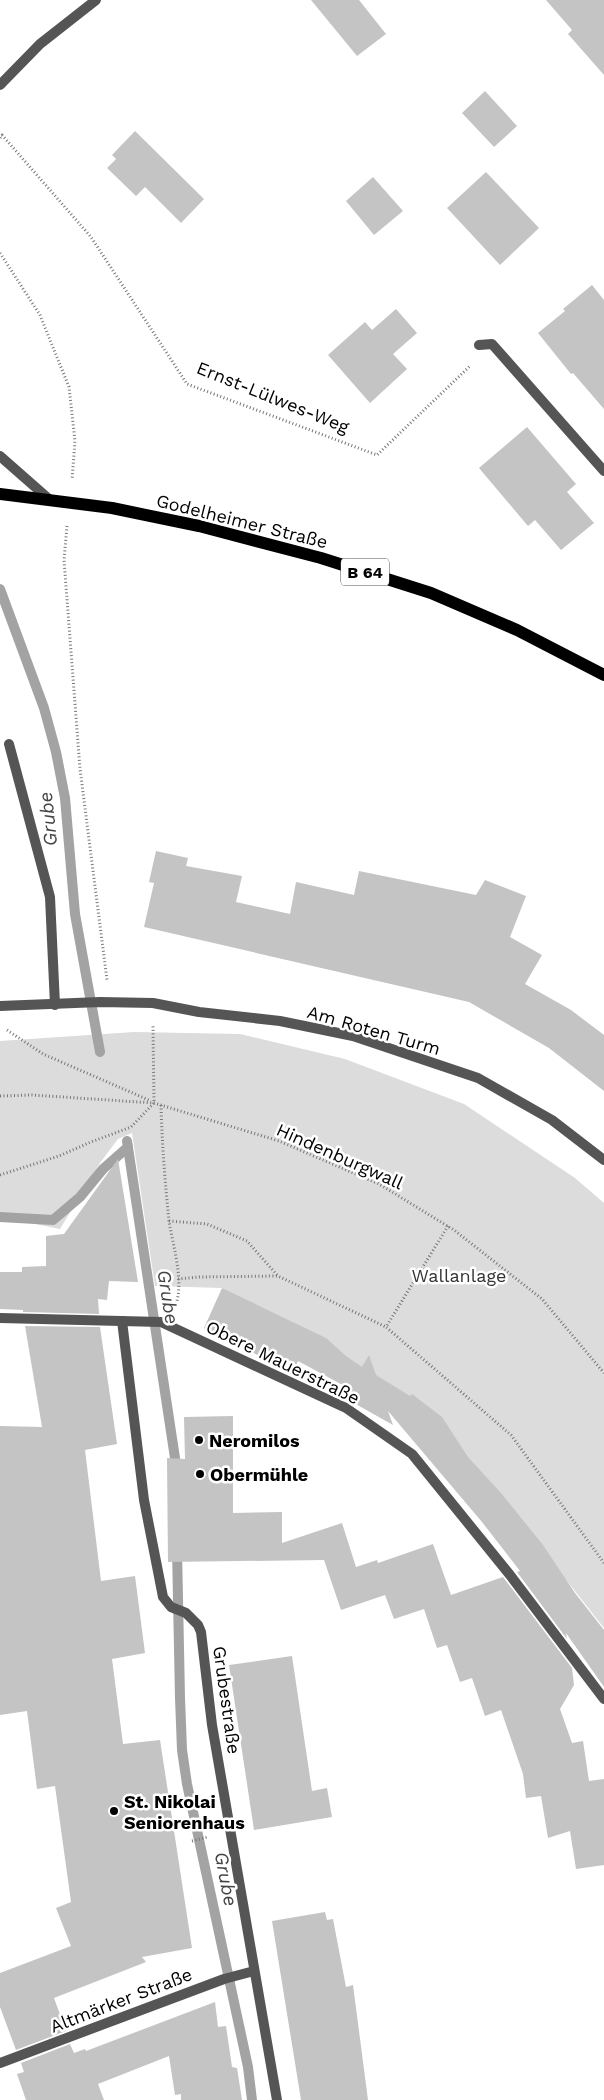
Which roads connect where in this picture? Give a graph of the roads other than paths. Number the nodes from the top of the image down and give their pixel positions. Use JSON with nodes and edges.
{"nodes":[{"id":1,"x":96,"y":0,"type":"edge"},
{"id":2,"x":0,"y":85,"type":"edge"},
{"id":3,"x":479,"y":345,"type":"dead end"},
{"id":4,"x":0,"y":456,"type":"edge"},
{"id":5,"x":604,"y":472,"type":"edge"},
{"id":6,"x":0,"y":494,"type":"edge"},
{"id":7,"x":50,"y":500,"type":"junction"},
{"id":8,"x":604,"y":675,"type":"edge"},
{"id":9,"x":9,"y":744,"type":"dead end"},
{"id":10,"x":54,"y":1005,"type":"junction"},
{"id":11,"x":1,"y":1006,"type":"edge"},
{"id":12,"x":604,"y":1160,"type":"edge"},
{"id":13,"x":0,"y":1318,"type":"edge"},
{"id":14,"x":122,"y":1321,"type":"junction"},
{"id":15,"x":604,"y":1699,"type":"edge"},
{"id":16,"x":254,"y":1971,"type":"junction"},
{"id":17,"x":0,"y":2063,"type":"edge"},
{"id":18,"x":277,"y":2100,"type":"edge"}],
"edges":[{"from":1,"to":2,"type":"street"},
{"from":3,"to":5,"type":"street"},
{"from":4,"to":7,"type":"street"},
{"from":6,"to":7,"type":"main road","name":"Godelheimer Straße","number":"B 64"},
{"from":7,"to":8,"type":"main road","name":"Godelheimer Straße","number":"B 64"},
{"from":9,"to":10,"type":"street"},
{"from":10,"to":11,"type":"street","name":"Am Roten Turm"},
{"from":10,"to":12,"type":"street","name":"Am Roten Turm"},
{"from":13,"to":14,"type":"street","name":"Obere Mauerstraße"},
{"from":14,"to":15,"type":"street","name":"Obere Mauerstraße"},
{"from":14,"to":16,"type":"street","name":"Grubestraße"},
{"from":16,"to":17,"type":"street","name":"Altmärker Straße"},
{"from":16,"to":18,"type":"street","name":"Grubestraße"}]}
